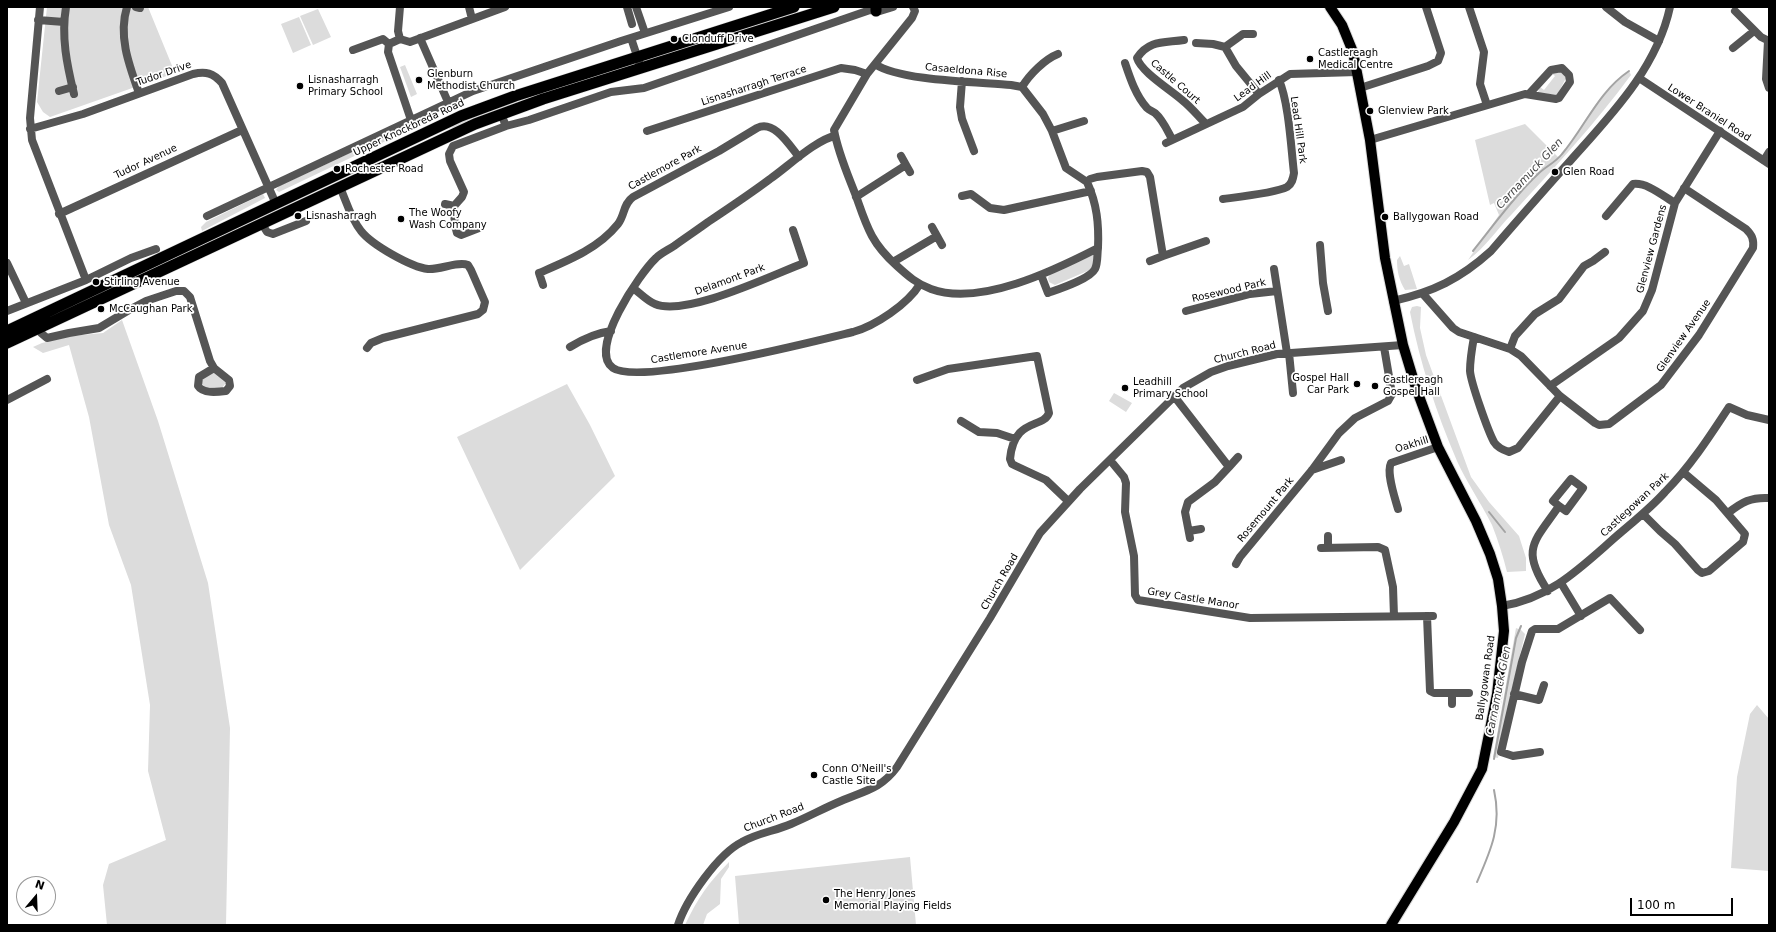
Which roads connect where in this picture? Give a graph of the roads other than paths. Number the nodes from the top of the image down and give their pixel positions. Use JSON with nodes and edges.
{"nodes":[{"id":1,"x":40,"y":7,"type":"edge"},
{"id":2,"x":66,"y":7,"type":"edge"},
{"id":3,"x":127,"y":7,"type":"edge"},
{"id":4,"x":400,"y":7,"type":"edge"},
{"id":5,"x":469,"y":7,"type":"edge"},
{"id":6,"x":505,"y":7,"type":"edge"},
{"id":7,"x":729,"y":7,"type":"edge"},
{"id":8,"x":794,"y":7,"type":"edge"},
{"id":9,"x":834,"y":7,"type":"edge"},
{"id":10,"x":893,"y":7,"type":"edge"},
{"id":11,"x":913,"y":7,"type":"edge"},
{"id":12,"x":1330,"y":7,"type":"edge"},
{"id":13,"x":1426,"y":7,"type":"edge"},
{"id":14,"x":1470,"y":7,"type":"edge"},
{"id":15,"x":1606,"y":7,"type":"edge"},
{"id":16,"x":1670,"y":7,"type":"edge"},
{"id":17,"x":637,"y":8,"type":"edge"},
{"id":18,"x":627,"y":9,"type":"edge"},
{"id":19,"x":872,"y":9,"type":"edge"},
{"id":20,"x":1735,"y":11,"type":"dead end"},
{"id":21,"x":472,"y":19,"type":"junction"},
{"id":22,"x":38,"y":20,"type":"junction"},
{"id":23,"x":64,"y":22,"type":"junction"},
{"id":24,"x":632,"y":24,"type":"dead end"},
{"id":25,"x":1754,"y":30,"type":"junction"},
{"id":26,"x":645,"y":33,"type":"junction"},
{"id":27,"x":1254,"y":34,"type":"dead end"},
{"id":28,"x":420,"y":38,"type":"junction"},
{"id":29,"x":400,"y":39,"type":"junction"},
{"id":30,"x":1184,"y":40,"type":"dead end"},
{"id":31,"x":1659,"y":41,"type":"junction"},
{"id":32,"x":1769,"y":41,"type":"edge"},
{"id":33,"x":1196,"y":43,"type":"dead end"},
{"id":34,"x":389,"y":44,"type":"junction"},
{"id":35,"x":635,"y":47,"type":"junction"},
{"id":36,"x":1225,"y":47,"type":"junction"},
{"id":37,"x":1733,"y":48,"type":"dead end"},
{"id":38,"x":353,"y":50,"type":"dead end"},
{"id":39,"x":1058,"y":54,"type":"dead end"},
{"id":40,"x":1125,"y":63,"type":"dead end"},
{"id":41,"x":875,"y":64,"type":"junction"},
{"id":42,"x":641,"y":68,"type":"junction"},
{"id":43,"x":1357,"y":72,"type":"junction"},
{"id":44,"x":867,"y":74,"type":"junction"},
{"id":45,"x":1639,"y":78,"type":"junction"},
{"id":46,"x":1279,"y":80,"type":"junction"},
{"id":47,"x":962,"y":81,"type":"junction"},
{"id":48,"x":1022,"y":87,"type":"junction"},
{"id":49,"x":1360,"y":88,"type":"junction"},
{"id":50,"x":1769,"y":88,"type":"edge"},
{"id":51,"x":59,"y":91,"type":"dead end"},
{"id":52,"x":139,"y":93,"type":"junction"},
{"id":53,"x":1259,"y":94,"type":"junction"},
{"id":54,"x":1529,"y":94,"type":"junction"},
{"id":55,"x":448,"y":102,"type":"junction"},
{"id":56,"x":1487,"y":105,"type":"junction"},
{"id":57,"x":502,"y":114,"type":"junction"},
{"id":58,"x":411,"y":120,"type":"junction"},
{"id":59,"x":1084,"y":121,"type":"dead end"},
{"id":60,"x":1206,"y":124,"type":"junction"},
{"id":61,"x":506,"y":126,"type":"junction"},
{"id":62,"x":30,"y":128,"type":"junction"},
{"id":63,"x":242,"y":130,"type":"junction"},
{"id":64,"x":648,"y":131,"type":"dead end"},
{"id":65,"x":1052,"y":131,"type":"junction"},
{"id":66,"x":1720,"y":131,"type":"junction"},
{"id":67,"x":835,"y":136,"type":"junction"},
{"id":68,"x":1370,"y":140,"type":"junction"},
{"id":69,"x":974,"y":151,"type":"dead end"},
{"id":70,"x":1769,"y":152,"type":"edge"},
{"id":71,"x":901,"y":156,"type":"dead end"},
{"id":72,"x":799,"y":157,"type":"junction"},
{"id":73,"x":1766,"y":162,"type":"edge"},
{"id":74,"x":906,"y":165,"type":"junction"},
{"id":75,"x":910,"y":172,"type":"dead end"},
{"id":76,"x":1087,"y":182,"type":"junction"},
{"id":77,"x":340,"y":187,"type":"junction"},
{"id":78,"x":1684,"y":188,"type":"junction"},
{"id":79,"x":1091,"y":191,"type":"junction"},
{"id":80,"x":272,"y":196,"type":"junction"},
{"id":81,"x":962,"y":196,"type":"dead end"},
{"id":82,"x":856,"y":197,"type":"junction"},
{"id":83,"x":1223,"y":199,"type":"dead end"},
{"id":84,"x":1675,"y":203,"type":"junction"},
{"id":85,"x":59,"y":214,"type":"junction"},
{"id":86,"x":207,"y":216,"type":"dead end"},
{"id":87,"x":1606,"y":216,"type":"dead end"},
{"id":88,"x":306,"y":221,"type":"dead end"},
{"id":89,"x":262,"y":224,"type":"junction"},
{"id":90,"x":932,"y":226,"type":"dead end"},
{"id":91,"x":479,"y":228,"type":"dead end"},
{"id":92,"x":793,"y":230,"type":"dead end"},
{"id":93,"x":937,"y":236,"type":"junction"},
{"id":94,"x":1206,"y":241,"type":"dead end"},
{"id":95,"x":942,"y":245,"type":"dead end"},
{"id":96,"x":1320,"y":245,"type":"dead end"},
{"id":97,"x":1098,"y":248,"type":"junction"},
{"id":98,"x":156,"y":249,"type":"dead end"},
{"id":99,"x":1605,"y":252,"type":"dead end"},
{"id":100,"x":1163,"y":256,"type":"junction"},
{"id":101,"x":1150,"y":261,"type":"dead end"},
{"id":102,"x":893,"y":262,"type":"junction"},
{"id":103,"x":7,"y":263,"type":"edge"},
{"id":104,"x":1274,"y":269,"type":"dead end"},
{"id":105,"x":1041,"y":275,"type":"junction"},
{"id":106,"x":86,"y":280,"type":"junction"},
{"id":107,"x":920,"y":284,"type":"junction"},
{"id":108,"x":543,"y":285,"type":"dead end"},
{"id":109,"x":633,"y":288,"type":"junction"},
{"id":110,"x":1277,"y":291,"type":"junction"},
{"id":111,"x":1423,"y":294,"type":"junction"},
{"id":112,"x":1393,"y":301,"type":"junction"},
{"id":113,"x":26,"y":303,"type":"junction"},
{"id":114,"x":7,"y":311,"type":"edge"},
{"id":115,"x":1186,"y":311,"type":"dead end"},
{"id":116,"x":1328,"y":311,"type":"dead end"},
{"id":117,"x":34,"y":318,"type":"junction"},
{"id":118,"x":39,"y":329,"type":"junction"},
{"id":119,"x":7,"y":331,"type":"edge"},
{"id":120,"x":611,"y":331,"type":"junction"},
{"id":121,"x":1474,"y":337,"type":"junction"},
{"id":122,"x":7,"y":343,"type":"edge"},
{"id":123,"x":1403,"y":345,"type":"junction"},
{"id":124,"x":570,"y":347,"type":"dead end"},
{"id":125,"x":1384,"y":347,"type":"junction"},
{"id":126,"x":367,"y":348,"type":"dead end"},
{"id":127,"x":1510,"y":349,"type":"junction"},
{"id":128,"x":1288,"y":353,"type":"junction"},
{"id":129,"x":214,"y":368,"type":"dead end"},
{"id":130,"x":48,"y":380,"type":"dead end"},
{"id":131,"x":917,"y":380,"type":"dead end"},
{"id":132,"x":1550,"y":386,"type":"junction"},
{"id":133,"x":1293,"y":393,"type":"dead end"},
{"id":134,"x":1174,"y":396,"type":"junction"},
{"id":135,"x":1560,"y":396,"type":"junction"},
{"id":136,"x":7,"y":400,"type":"edge"},
{"id":137,"x":1769,"y":420,"type":"edge"},
{"id":138,"x":961,"y":421,"type":"dead end"},
{"id":139,"x":1015,"y":439,"type":"junction"},
{"id":140,"x":1438,"y":448,"type":"junction"},
{"id":141,"x":1238,"y":457,"type":"dead end"},
{"id":142,"x":1110,"y":460,"type":"junction"},
{"id":143,"x":1342,"y":460,"type":"dead end"},
{"id":144,"x":1229,"y":467,"type":"junction"},
{"id":145,"x":1312,"y":470,"type":"junction"},
{"id":146,"x":1683,"y":472,"type":"junction"},
{"id":147,"x":1769,"y":498,"type":"edge"},
{"id":148,"x":1068,"y":501,"type":"junction"},
{"id":149,"x":1559,"y":506,"type":"dead end"},
{"id":150,"x":1398,"y":509,"type":"dead end"},
{"id":151,"x":1728,"y":512,"type":"junction"},
{"id":152,"x":1643,"y":514,"type":"junction"},
{"id":153,"x":1201,"y":529,"type":"dead end"},
{"id":154,"x":1328,"y":536,"type":"dead end"},
{"id":155,"x":1236,"y":564,"type":"dead end"},
{"id":156,"x":1561,"y":583,"type":"junction"},
{"id":157,"x":1548,"y":591,"type":"junction"},
{"id":158,"x":1502,"y":606,"type":"junction"},
{"id":159,"x":1394,"y":616,"type":"junction"},
{"id":160,"x":1581,"y":616,"type":"junction"},
{"id":161,"x":1640,"y":630,"type":"dead end"},
{"id":162,"x":1544,"y":685,"type":"dead end"},
{"id":163,"x":1452,"y":693,"type":"junction"},
{"id":164,"x":1469,"y":693,"type":"dead end"},
{"id":165,"x":1514,"y":694,"type":"junction"},
{"id":166,"x":1452,"y":704,"type":"dead end"},
{"id":167,"x":1540,"y":752,"type":"dead end"},
{"id":168,"x":678,"y":925,"type":"edge"},
{"id":169,"x":1391,"y":925,"type":"edge"}],
"edges":[{"from":1,"to":22,"type":"street"},
{"from":2,"to":23,"type":"street"},
{"from":3,"to":52,"type":"street"},
{"from":4,"to":29,"type":"street"},
{"from":5,"to":21,"type":"street"},
{"from":6,"to":21,"type":"street"},
{"from":7,"to":26,"type":"street"},
{"from":8,"to":35,"type":"highway","name":"Upper Knockbreda Road"},
{"from":9,"to":42,"type":"highway"},
{"from":10,"to":19,"type":"street"},
{"from":11,"to":41,"type":"street"},
{"from":12,"to":43,"type":"main road","name":"Ballygowan Road"},
{"from":13,"to":49,"type":"street"},
{"from":14,"to":56,"type":"street"},
{"from":15,"to":31,"type":"street"},
{"from":16,"to":31,"type":"street"},
{"from":17,"to":18,"type":"street"},
{"from":17,"to":26,"type":"street"},
{"from":18,"to":24,"type":"street"},
{"from":19,"to":61,"type":"street"},
{"from":20,"to":25,"type":"street"},
{"from":21,"to":28,"type":"street"},
{"from":22,"to":23,"type":"street"},
{"from":22,"to":62,"type":"street"},
{"from":23,"to":51,"type":"street"},
{"from":25,"to":32,"type":"street"},
{"from":25,"to":37,"type":"street"},
{"from":26,"to":35,"type":"street"},
{"from":27,"to":36,"type":"street"},
{"from":28,"to":29,"type":"street"},
{"from":28,"to":55,"type":"street"},
{"from":29,"to":34,"type":"street"},
{"from":30,"to":60,"type":"street","name":"Castle Court"},
{"from":31,"to":45,"type":"street"},
{"from":32,"to":50,"type":"street"},
{"from":33,"to":36,"type":"street"},
{"from":34,"to":38,"type":"street"},
{"from":34,"to":58,"type":"street"},
{"from":35,"to":42,"type":"street"},
{"from":35,"to":55,"type":"street"},
{"from":35,"to":80,"type":"highway","name":"Upper Knockbreda Road"},
{"from":36,"to":53,"type":"street"},
{"from":39,"to":48,"type":"street"},
{"from":40,"to":60,"type":"street","name":"Lead Hill"},
{"from":41,"to":44,"type":"street"},
{"from":41,"to":47,"type":"street","name":"Casaeldona Rise"},
{"from":42,"to":57,"type":"highway"},
{"from":43,"to":46,"type":"street","name":"Lead Hill"},
{"from":43,"to":49,"type":"main road","name":"Ballygowan Road"},
{"from":44,"to":64,"type":"street","name":"Lisnasharragh Terrace"},
{"from":44,"to":67,"type":"street"},
{"from":45,"to":66,"type":"street","name":"Lower Braniel Road"},
{"from":45,"to":111,"type":"street"},
{"from":46,"to":53,"type":"street","name":"Lead Hill"},
{"from":46,"to":83,"type":"street","name":"Lead Hill Park"},
{"from":47,"to":48,"type":"street","name":"Casaeldona Rise"},
{"from":47,"to":69,"type":"street"},
{"from":48,"to":65,"type":"street"},
{"from":49,"to":68,"type":"main road","name":"Ballygowan Road"},
{"from":52,"to":62,"type":"street","name":"Tudor Drive"},
{"from":52,"to":63,"type":"street","name":"Tudor Drive"},
{"from":53,"to":60,"type":"street","name":"Lead Hill"},
{"from":54,"to":54,"type":"street"},
{"from":54,"to":56,"type":"street"},
{"from":55,"to":58,"type":"street"},
{"from":56,"to":68,"type":"street"},
{"from":57,"to":61,"type":"street"},
{"from":57,"to":77,"type":"highway"},
{"from":58,"to":80,"type":"street"},
{"from":59,"to":65,"type":"street"},
{"from":61,"to":91,"type":"street"},
{"from":62,"to":85,"type":"street"},
{"from":63,"to":80,"type":"street","name":"Tudor Drive"},
{"from":63,"to":85,"type":"street","name":"Tudor Avenue"},
{"from":65,"to":76,"type":"street"},
{"from":66,"to":73,"type":"street","name":"Lower Braniel Road"},
{"from":66,"to":78,"type":"street","name":"Glenview Gardens"},
{"from":67,"to":72,"type":"street","name":"Castlemore Avenue"},
{"from":67,"to":82,"type":"street"},
{"from":68,"to":112,"type":"main road","name":"Ballygowan Road"},
{"from":70,"to":73,"type":"street"},
{"from":71,"to":74,"type":"street"},
{"from":72,"to":108,"type":"street","name":"Castlemore Park"},
{"from":72,"to":109,"type":"street","name":"Castlemore Avenue"},
{"from":74,"to":75,"type":"street"},
{"from":74,"to":82,"type":"street"},
{"from":76,"to":79,"type":"street"},
{"from":76,"to":100,"type":"street"},
{"from":77,"to":89,"type":"highway"},
{"from":77,"to":126,"type":"street"},
{"from":78,"to":84,"type":"street","name":"Glenview Gardens"},
{"from":78,"to":135,"type":"street","name":"Glenview Avenue"},
{"from":79,"to":81,"type":"street"},
{"from":79,"to":97,"type":"street"},
{"from":80,"to":86,"type":"street"},
{"from":80,"to":117,"type":"highway","name":"Upper Knockbreda Road"},
{"from":82,"to":102,"type":"street"},
{"from":84,"to":87,"type":"street"},
{"from":84,"to":132,"type":"street","name":"Glenview Gardens"},
{"from":85,"to":106,"type":"street"},
{"from":88,"to":89,"type":"street"},
{"from":89,"to":118,"type":"highway"},
{"from":90,"to":93,"type":"street"},
{"from":92,"to":109,"type":"street","name":"Delamont Park"},
{"from":93,"to":95,"type":"street"},
{"from":93,"to":102,"type":"street"},
{"from":94,"to":100,"type":"street"},
{"from":96,"to":116,"type":"street"},
{"from":97,"to":105,"type":"street"},
{"from":97,"to":105,"type":"street"},
{"from":98,"to":106,"type":"street"},
{"from":99,"to":127,"type":"street"},
{"from":100,"to":101,"type":"street"},
{"from":102,"to":107,"type":"street"},
{"from":103,"to":113,"type":"street"},
{"from":104,"to":110,"type":"street","name":"Rosewood Park"},
{"from":105,"to":107,"type":"street"},
{"from":106,"to":113,"type":"street"},
{"from":107,"to":120,"type":"street","name":"Castlemore Avenue"},
{"from":109,"to":120,"type":"street","name":"Castlemore Avenue"},
{"from":110,"to":115,"type":"street","name":"Rosewood Park"},
{"from":110,"to":128,"type":"street","name":"Rosewood Park"},
{"from":111,"to":112,"type":"street"},
{"from":111,"to":121,"type":"street","name":"Glenview Avenue"},
{"from":112,"to":123,"type":"main road","name":"Ballygowan Road"},
{"from":113,"to":114,"type":"street"},
{"from":117,"to":118,"type":"street"},
{"from":117,"to":119,"type":"highway","name":"Upper Knockbreda Road"},
{"from":118,"to":122,"type":"highway"},
{"from":118,"to":129,"type":"street"},
{"from":120,"to":124,"type":"street"},
{"from":121,"to":127,"type":"street","name":"Glenview Avenue"},
{"from":121,"to":135,"type":"street"},
{"from":123,"to":125,"type":"street","name":"Church Road"},
{"from":123,"to":140,"type":"main road","name":"Ballygowan Road"},
{"from":125,"to":128,"type":"street","name":"Church Road"},
{"from":125,"to":145,"type":"street","name":"Rosemount Park"},
{"from":127,"to":132,"type":"street","name":"Glenview Avenue"},
{"from":128,"to":133,"type":"street","name":"Rosewood Park"},
{"from":128,"to":134,"type":"street","name":"Church Road"},
{"from":130,"to":136,"type":"street"},
{"from":131,"to":139,"type":"street"},
{"from":132,"to":135,"type":"street","name":"Glenview Avenue"},
{"from":134,"to":142,"type":"street","name":"Church Road"},
{"from":134,"to":144,"type":"street"},
{"from":137,"to":146,"type":"street","name":"Castlegowan Park"},
{"from":138,"to":139,"type":"street"},
{"from":139,"to":148,"type":"street"},
{"from":140,"to":150,"type":"street","name":"Oakhill"},
{"from":140,"to":158,"type":"main road","name":"Ballygowan Road"},
{"from":141,"to":144,"type":"street"},
{"from":142,"to":148,"type":"street","name":"Church Road"},
{"from":142,"to":159,"type":"street","name":"Grey Castle Manor"},
{"from":143,"to":145,"type":"street"},
{"from":144,"to":153,"type":"street"},
{"from":145,"to":155,"type":"street","name":"Rosemount Park"},
{"from":146,"to":151,"type":"street"},
{"from":146,"to":152,"type":"street","name":"Castlegowan Park"},
{"from":147,"to":151,"type":"street"},
{"from":148,"to":168,"type":"street","name":"Church Road"},
{"from":149,"to":157,"type":"street"},
{"from":151,"to":152,"type":"street"},
{"from":152,"to":156,"type":"street","name":"Castlegowan Park"},
{"from":154,"to":159,"type":"street"},
{"from":156,"to":157,"type":"street","name":"Castlegowan Park"},
{"from":156,"to":160,"type":"street"},
{"from":157,"to":158,"type":"street","name":"Castlegowan Park"},
{"from":158,"to":169,"type":"main road","name":"Ballygowan Road"},
{"from":159,"to":163,"type":"street","name":"Grey Castle Manor"},
{"from":160,"to":161,"type":"street"},
{"from":160,"to":165,"type":"street"},
{"from":162,"to":165,"type":"street"},
{"from":163,"to":164,"type":"street"},
{"from":163,"to":166,"type":"street"},
{"from":165,"to":167,"type":"street"}]}
